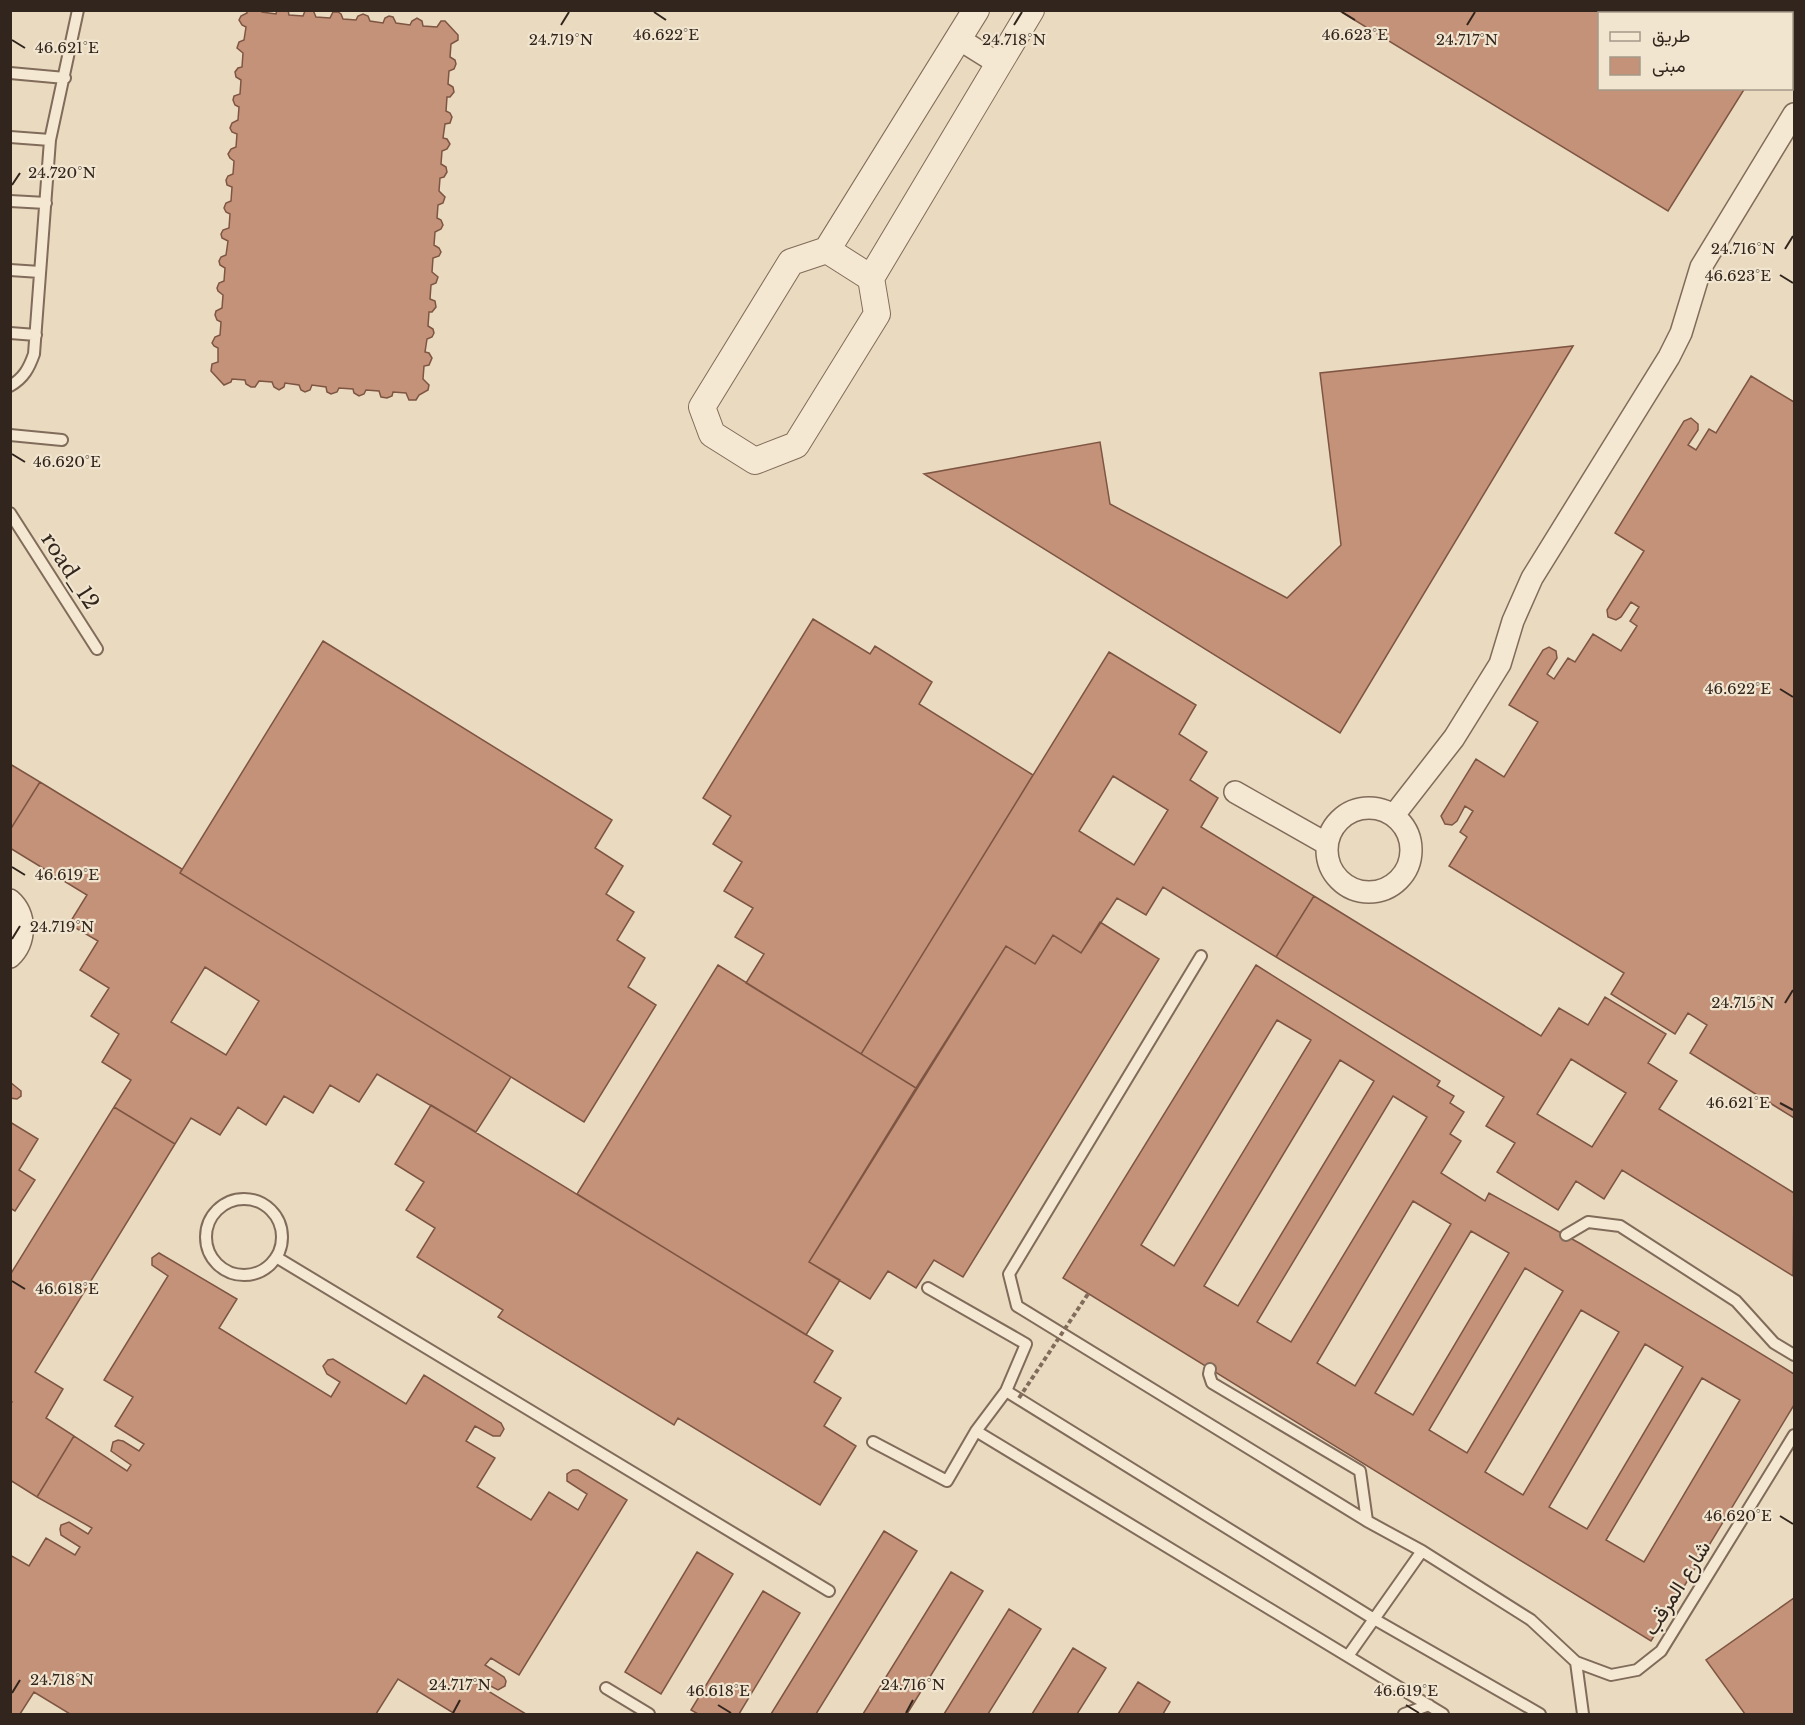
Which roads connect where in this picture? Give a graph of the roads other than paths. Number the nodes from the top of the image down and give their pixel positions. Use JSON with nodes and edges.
{"nodes":[{"id":1,"x":78,"y":10,"type":"edge"},
{"id":2,"x":976,"y":10,"type":"edge"},
{"id":3,"x":1031,"y":10,"type":"edge"},
{"id":4,"x":959,"y":39,"type":"junction"},
{"id":5,"x":999,"y":64,"type":"junction"},
{"id":6,"x":10,"y":74,"type":"edge"},
{"id":7,"x":65,"y":78,"type":"junction"},
{"id":8,"x":1794,"y":114,"type":"edge"},
{"id":9,"x":10,"y":137,"type":"edge"},
{"id":10,"x":50,"y":140,"type":"junction"},
{"id":11,"x":10,"y":201,"type":"edge"},
{"id":12,"x":46,"y":203,"type":"junction"},
{"id":13,"x":827,"y":250,"type":"junction"},
{"id":14,"x":10,"y":270,"type":"edge"},
{"id":15,"x":40,"y":272,"type":"junction"},
{"id":16,"x":871,"y":278,"type":"junction"},
{"id":17,"x":10,"y":333,"type":"edge"},
{"id":18,"x":36,"y":335,"type":"junction"},
{"id":19,"x":10,"y":386,"type":"edge"},
{"id":20,"x":10,"y":435,"type":"edge"},
{"id":21,"x":62,"y":440,"type":"dead end"},
{"id":22,"x":10,"y":513,"type":"edge"},
{"id":23,"x":98,"y":649,"type":"dead end"},
{"id":24,"x":1235,"y":792,"type":"dead end"},
{"id":25,"x":1394,"y":815,"type":"junction"},
{"id":26,"x":1328,"y":844,"type":"junction"},
{"id":27,"x":10,"y":900,"type":"edge"},
{"id":28,"x":1201,"y":956,"type":"dead end"},
{"id":29,"x":10,"y":957,"type":"edge"},
{"id":30,"x":1566,"y":1235,"type":"dead end"},
{"id":31,"x":276,"y":1257,"type":"junction"},
{"id":32,"x":928,"y":1288,"type":"dead end"},
{"id":33,"x":1794,"y":1355,"type":"edge"},
{"id":34,"x":1210,"y":1369,"type":"dead end"},
{"id":35,"x":1006,"y":1391,"type":"junction"},
{"id":36,"x":976,"y":1431,"type":"junction"},
{"id":37,"x":1794,"y":1435,"type":"edge"},
{"id":38,"x":873,"y":1442,"type":"dead end"},
{"id":39,"x":1367,"y":1521,"type":"junction"},
{"id":40,"x":1422,"y":1551,"type":"junction"},
{"id":41,"x":828,"y":1591,"type":"dead end"},
{"id":42,"x":1374,"y":1619,"type":"junction"},
{"id":43,"x":1348,"y":1656,"type":"junction"},
{"id":44,"x":1576,"y":1662,"type":"junction"},
{"id":45,"x":606,"y":1688,"type":"dead end"},
{"id":46,"x":1429,"y":1705,"type":"junction"},
{"id":47,"x":649,"y":1714,"type":"edge"},
{"id":48,"x":1404,"y":1714,"type":"edge"},
{"id":49,"x":1443,"y":1714,"type":"edge"},
{"id":50,"x":1540,"y":1714,"type":"edge"},
{"id":51,"x":1583,"y":1714,"type":"edge"}],
"edges":[{"from":1,"to":7,"type":"lane"},
{"from":2,"to":4,"type":"street"},
{"from":3,"to":5,"type":"street"},
{"from":4,"to":5,"type":"street"},
{"from":4,"to":13,"type":"street"},
{"from":5,"to":16,"type":"street"},
{"from":6,"to":7,"type":"lane"},
{"from":7,"to":10,"type":"lane"},
{"from":8,"to":25,"type":"street"},
{"from":9,"to":10,"type":"lane"},
{"from":10,"to":12,"type":"lane"},
{"from":11,"to":12,"type":"lane"},
{"from":12,"to":15,"type":"lane"},
{"from":13,"to":16,"type":"street"},
{"from":13,"to":16,"type":"street"},
{"from":14,"to":15,"type":"lane"},
{"from":15,"to":18,"type":"lane"},
{"from":17,"to":18,"type":"lane"},
{"from":18,"to":19,"type":"lane"},
{"from":20,"to":21,"type":"lane"},
{"from":22,"to":23,"type":"lane","name":"road_12"},
{"from":24,"to":26,"type":"street"},
{"from":25,"to":26,"type":"street"},
{"from":25,"to":26,"type":"street"},
{"from":27,"to":29,"type":"street"},
{"from":28,"to":39,"type":"lane"},
{"from":30,"to":33,"type":"lane"},
{"from":31,"to":31,"type":"lane"},
{"from":31,"to":41,"type":"lane"},
{"from":32,"to":35,"type":"lane"},
{"from":34,"to":39,"type":"lane"},
{"from":35,"to":36,"type":"lane"},
{"from":35,"to":42,"type":"lane"},
{"from":36,"to":38,"type":"lane"},
{"from":36,"to":43,"type":"lane"},
{"from":37,"to":44,"type":"lane","name":"شارع المرقب"},
{"from":39,"to":40,"type":"lane"},
{"from":40,"to":42,"type":"lane"},
{"from":40,"to":44,"type":"lane"},
{"from":42,"to":43,"type":"lane"},
{"from":42,"to":50,"type":"lane"},
{"from":43,"to":46,"type":"lane"},
{"from":44,"to":51,"type":"lane"},
{"from":45,"to":47,"type":"lane"},
{"from":46,"to":48,"type":"lane"},
{"from":46,"to":49,"type":"lane"}]}
